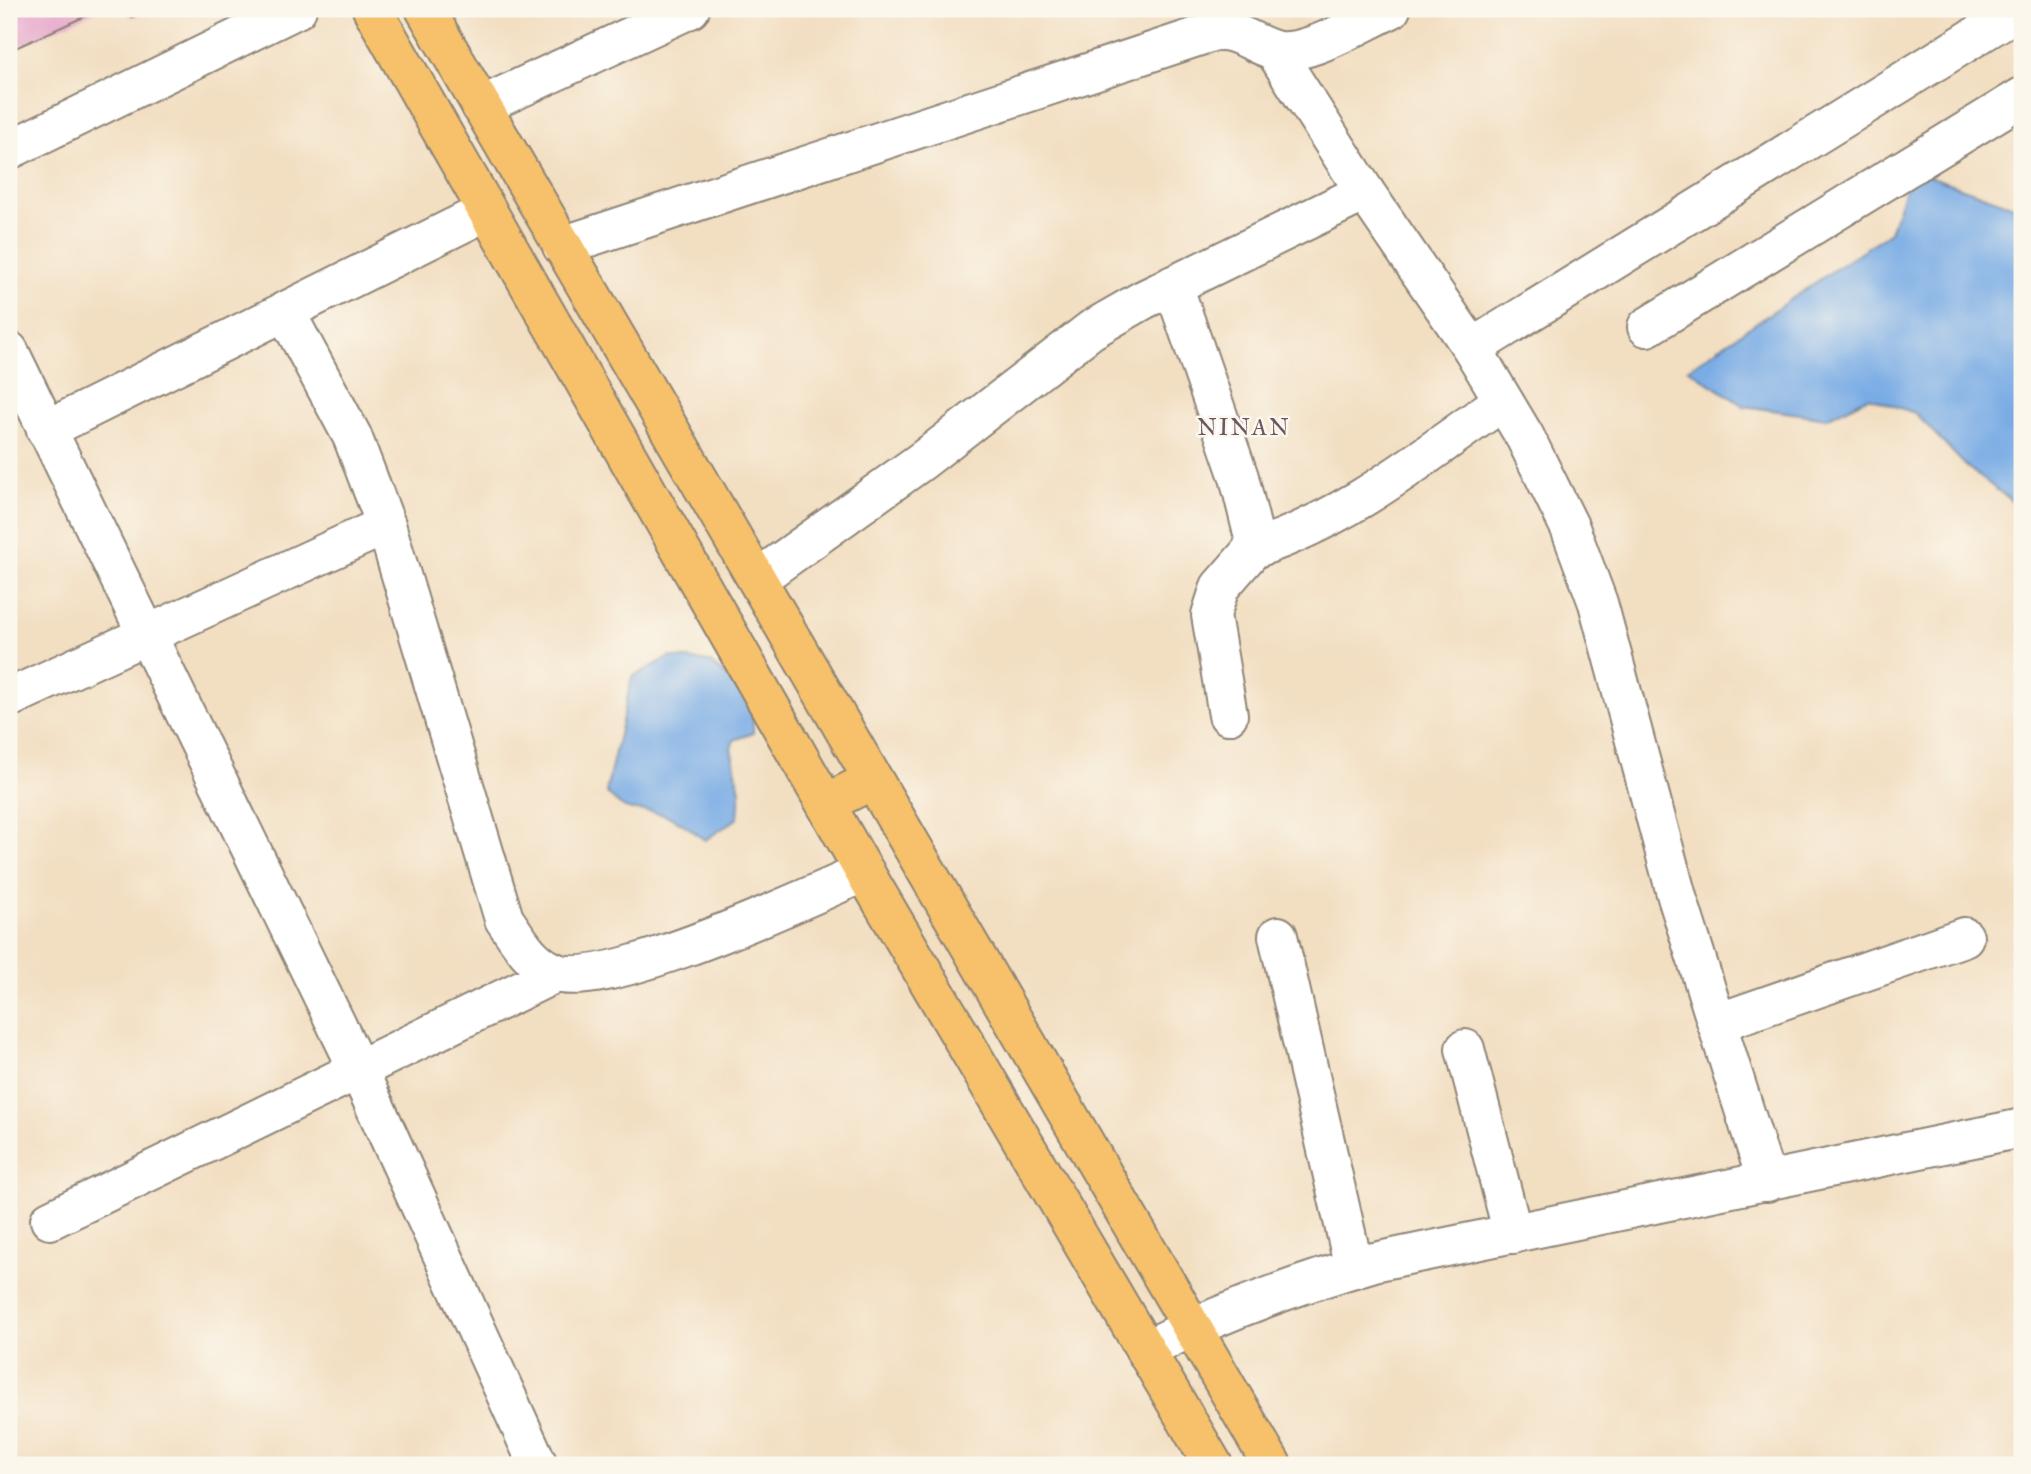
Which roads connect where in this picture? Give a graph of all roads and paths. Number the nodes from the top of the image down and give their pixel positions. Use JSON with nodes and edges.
{"nodes":[{"id":1,"x":297,"y":9,"type":"edge"},
{"id":2,"x":372,"y":9,"type":"edge"},
{"id":3,"x":425,"y":9,"type":"edge"},
{"id":4,"x":690,"y":9,"type":"edge"},
{"id":5,"x":1391,"y":9,"type":"edge"},
{"id":6,"x":2020,"y":9,"type":"edge"},
{"id":7,"x":1253,"y":33,"type":"edge"},
{"id":8,"x":2022,"y":97,"type":"edge"},
{"id":9,"x":481,"y":106,"type":"junction"},
{"id":10,"x":9,"y":150,"type":"edge"},
{"id":11,"x":1365,"y":192,"type":"junction"},
{"id":12,"x":487,"y":211,"type":"junction"},
{"id":13,"x":562,"y":246,"type":"junction"},
{"id":14,"x":1173,"y":285,"type":"junction"},
{"id":15,"x":285,"y":311,"type":"junction"},
{"id":16,"x":1647,"y":327,"type":"dead end"},
{"id":17,"x":1472,"y":348,"type":"junction"},
{"id":18,"x":9,"y":351,"type":"edge"},
{"id":19,"x":1503,"y":401,"type":"junction"},
{"id":20,"x":47,"y":430,"type":"junction"},
{"id":21,"x":386,"y":525,"type":"junction"},
{"id":22,"x":1253,"y":549,"type":"junction"},
{"id":23,"x":758,"y":579,"type":"junction"},
{"id":24,"x":147,"y":636,"type":"junction"},
{"id":25,"x":9,"y":698,"type":"edge"},
{"id":26,"x":1228,"y":715,"type":"dead end"},
{"id":27,"x":873,"y":780,"type":"junction"},
{"id":28,"x":826,"y":803,"type":"junction"},
{"id":29,"x":865,"y":872,"type":"junction"},
{"id":30,"x":1278,"y":936,"type":"dead end"},
{"id":31,"x":1964,"y":937,"type":"dead end"},
{"id":32,"x":556,"y":973,"type":"junction"},
{"id":33,"x":1717,"y":1023,"type":"junction"},
{"id":34,"x":1465,"y":1049,"type":"dead end"},
{"id":35,"x":358,"y":1069,"type":"junction"},
{"id":36,"x":2022,"y":1128,"type":"edge"},
{"id":37,"x":1768,"y":1182,"type":"junction"},
{"id":38,"x":50,"y":1220,"type":"dead end"},
{"id":39,"x":1514,"y":1234,"type":"junction"},
{"id":40,"x":1354,"y":1268,"type":"junction"},
{"id":41,"x":1191,"y":1327,"type":"junction"},
{"id":42,"x":1145,"y":1350,"type":"junction"},
{"id":43,"x":538,"y":1465,"type":"edge"},
{"id":44,"x":1213,"y":1465,"type":"edge"},
{"id":45,"x":1272,"y":1465,"type":"edge"}],
"edges":[{"from":1,"to":10,"type":"street"},
{"from":2,"to":12,"type":"main road"},
{"from":3,"to":9,"type":"main road"},
{"from":4,"to":9,"type":"street"},
{"from":5,"to":7,"type":"street"},
{"from":6,"to":17,"type":"street"},
{"from":7,"to":11,"type":"street"},
{"from":7,"to":13,"type":"street"},
{"from":8,"to":16,"type":"street"},
{"from":9,"to":13,"type":"main road"},
{"from":11,"to":14,"type":"street"},
{"from":11,"to":17,"type":"street"},
{"from":12,"to":15,"type":"street"},
{"from":12,"to":28,"type":"main road"},
{"from":13,"to":23,"type":"main road"},
{"from":14,"to":22,"type":"street"},
{"from":14,"to":23,"type":"street"},
{"from":15,"to":20,"type":"street"},
{"from":15,"to":21,"type":"street"},
{"from":17,"to":19,"type":"street"},
{"from":18,"to":20,"type":"street"},
{"from":19,"to":22,"type":"street"},
{"from":19,"to":33,"type":"street"},
{"from":20,"to":24,"type":"street"},
{"from":21,"to":24,"type":"street"},
{"from":21,"to":32,"type":"street"},
{"from":22,"to":26,"type":"street"},
{"from":23,"to":27,"type":"main road"},
{"from":24,"to":25,"type":"street"},
{"from":24,"to":35,"type":"street"},
{"from":27,"to":28,"type":"main road"},
{"from":27,"to":41,"type":"main road"},
{"from":28,"to":29,"type":"main road"},
{"from":29,"to":32,"type":"street"},
{"from":29,"to":42,"type":"main road"},
{"from":30,"to":40,"type":"street"},
{"from":31,"to":33,"type":"street"},
{"from":32,"to":35,"type":"street"},
{"from":33,"to":37,"type":"street"},
{"from":34,"to":39,"type":"street"},
{"from":35,"to":38,"type":"street"},
{"from":35,"to":43,"type":"street"},
{"from":36,"to":37,"type":"street"},
{"from":37,"to":39,"type":"street"},
{"from":39,"to":40,"type":"street"},
{"from":40,"to":41,"type":"street"},
{"from":41,"to":42,"type":"street"},
{"from":41,"to":45,"type":"main road"},
{"from":42,"to":44,"type":"main road"}]}
